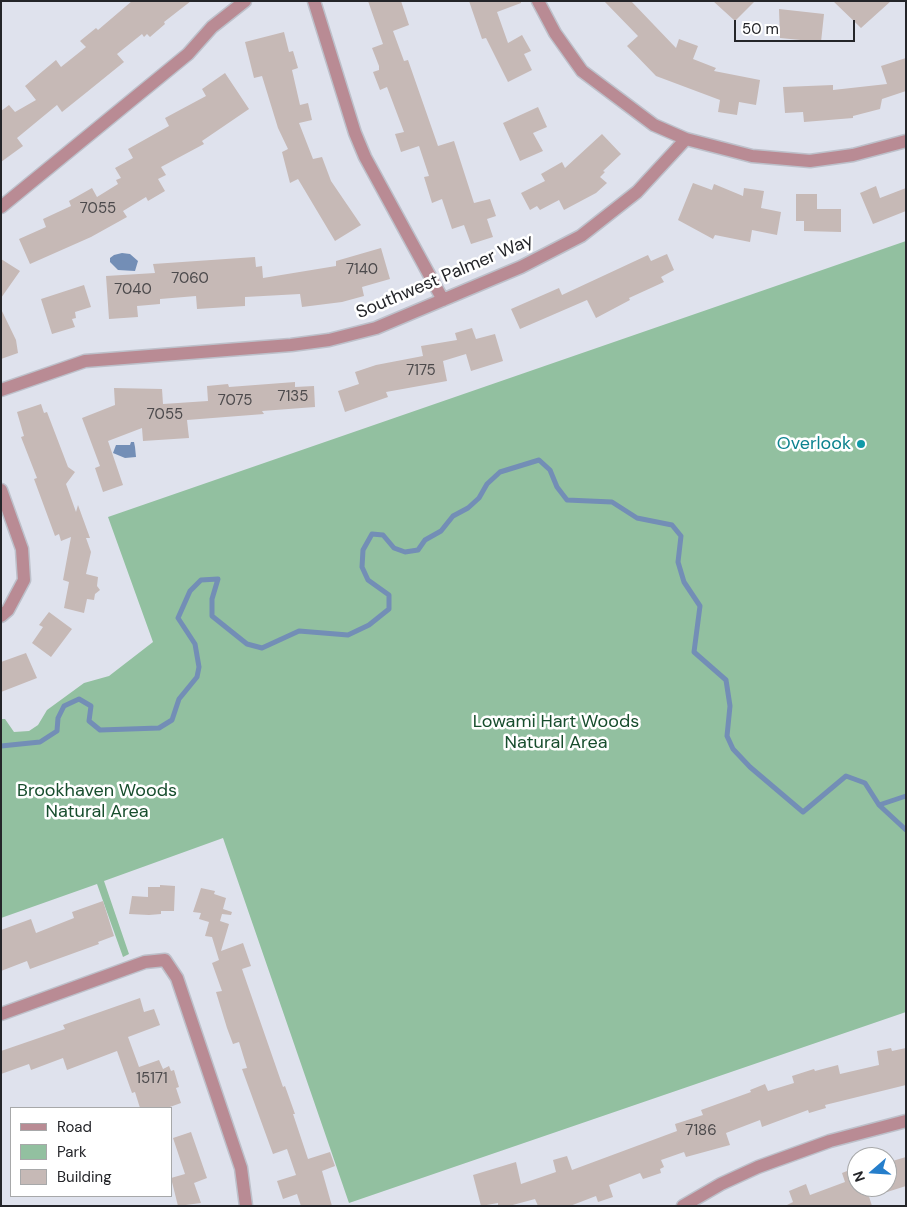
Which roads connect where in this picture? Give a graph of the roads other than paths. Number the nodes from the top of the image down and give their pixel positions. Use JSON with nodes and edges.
{"nodes":[{"id":1,"x":245,"y":1,"type":"edge"},
{"id":2,"x":314,"y":1,"type":"edge"},
{"id":3,"x":538,"y":1,"type":"edge"},
{"id":4,"x":686,"y":139,"type":"junction"},
{"id":5,"x":906,"y":141,"type":"edge"},
{"id":6,"x":1,"y":207,"type":"edge"},
{"id":7,"x":443,"y":300,"type":"junction"},
{"id":8,"x":1,"y":390,"type":"edge"},
{"id":9,"x":1,"y":490,"type":"edge"},
{"id":10,"x":1,"y":616,"type":"edge"},
{"id":11,"x":1,"y":1014,"type":"edge"},
{"id":12,"x":906,"y":1121,"type":"edge"},
{"id":13,"x":246,"y":1206,"type":"edge"},
{"id":14,"x":683,"y":1206,"type":"edge"}],
"edges":[{"from":1,"to":6,"type":"street"},
{"from":2,"to":7,"type":"street"},
{"from":3,"to":4,"type":"street"},
{"from":4,"to":5,"type":"street"},
{"from":4,"to":7,"type":"street","name":"Southwest Palmer Way"},
{"from":7,"to":8,"type":"street","name":"Southwest Palmer Way"},
{"from":9,"to":10,"type":"street"},
{"from":11,"to":13,"type":"street"},
{"from":12,"to":14,"type":"street"}]}
